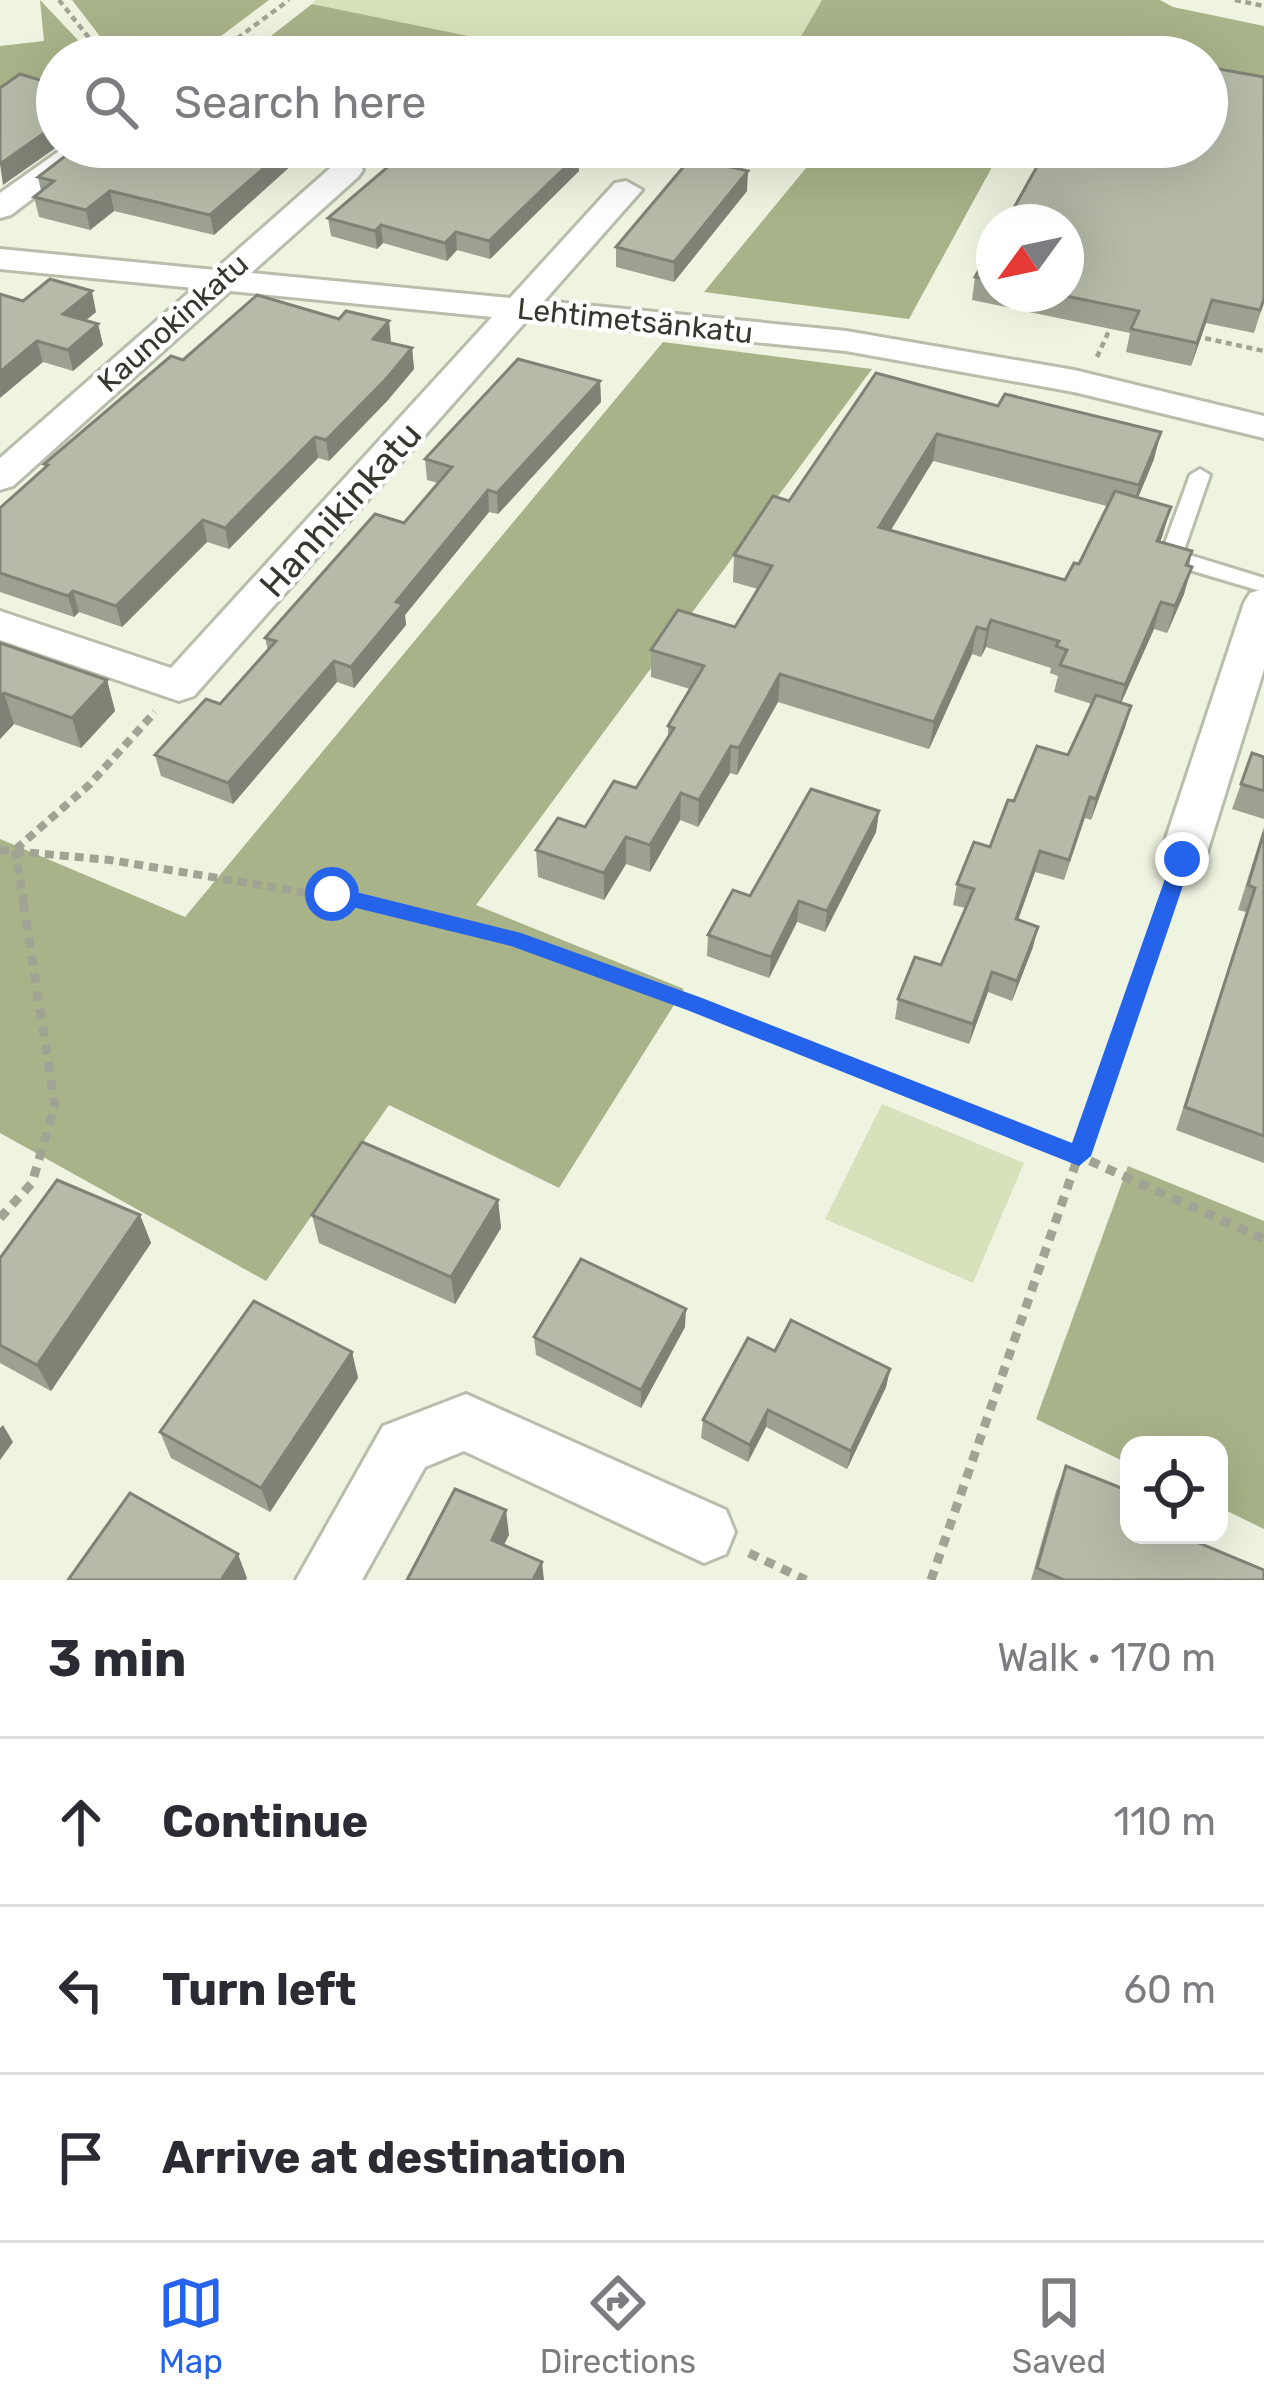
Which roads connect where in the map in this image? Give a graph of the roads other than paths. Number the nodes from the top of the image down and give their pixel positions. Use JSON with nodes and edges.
{"nodes":[{"id":1,"x":56,"y":168,"type":"edge"},
{"id":2,"x":347,"y":170,"type":"dead end"},
{"id":3,"x":626,"y":190,"type":"dead end"},
{"id":4,"x":0,"y":208,"type":"edge"},
{"id":5,"x":0,"y":259,"type":"edge"},
{"id":6,"x":218,"y":281,"type":"junction"},
{"id":7,"x":521,"y":310,"type":"junction"},
{"id":8,"x":1264,"y":427,"type":"edge"},
{"id":9,"x":1200,"y":475,"type":"dead end"},
{"id":10,"x":0,"y":478,"type":"edge"},
{"id":11,"x":1264,"y":585,"type":"edge"},
{"id":12,"x":1264,"y":603,"type":"edge"},
{"id":13,"x":0,"y":625,"type":"edge"},
{"id":14,"x":1182,"y":859,"type":"road end"},
{"id":15,"x":704,"y":1532,"type":"road end"},
{"id":16,"x":327,"y":1580,"type":"edge"}],
"edges":[{"from":1,"to":4,"type":"street"},
{"from":2,"to":6,"type":"street","name":"Kaunokinkatu"},
{"from":3,"to":7,"type":"street","name":"Hanhikinkatu"},
{"from":5,"to":6,"type":"street","name":"Lehtimetsänkatu"},
{"from":6,"to":7,"type":"street","name":"Lehtimetsänkatu"},
{"from":6,"to":10,"type":"street","name":"Kaunokinkatu"},
{"from":7,"to":8,"type":"street","name":"Lehtimetsänkatu"},
{"from":7,"to":13,"type":"street","name":"Hanhikinkatu"},
{"from":9,"to":11,"type":"lane"},
{"from":12,"to":14,"type":"street"},
{"from":15,"to":16,"type":"street"}]}
